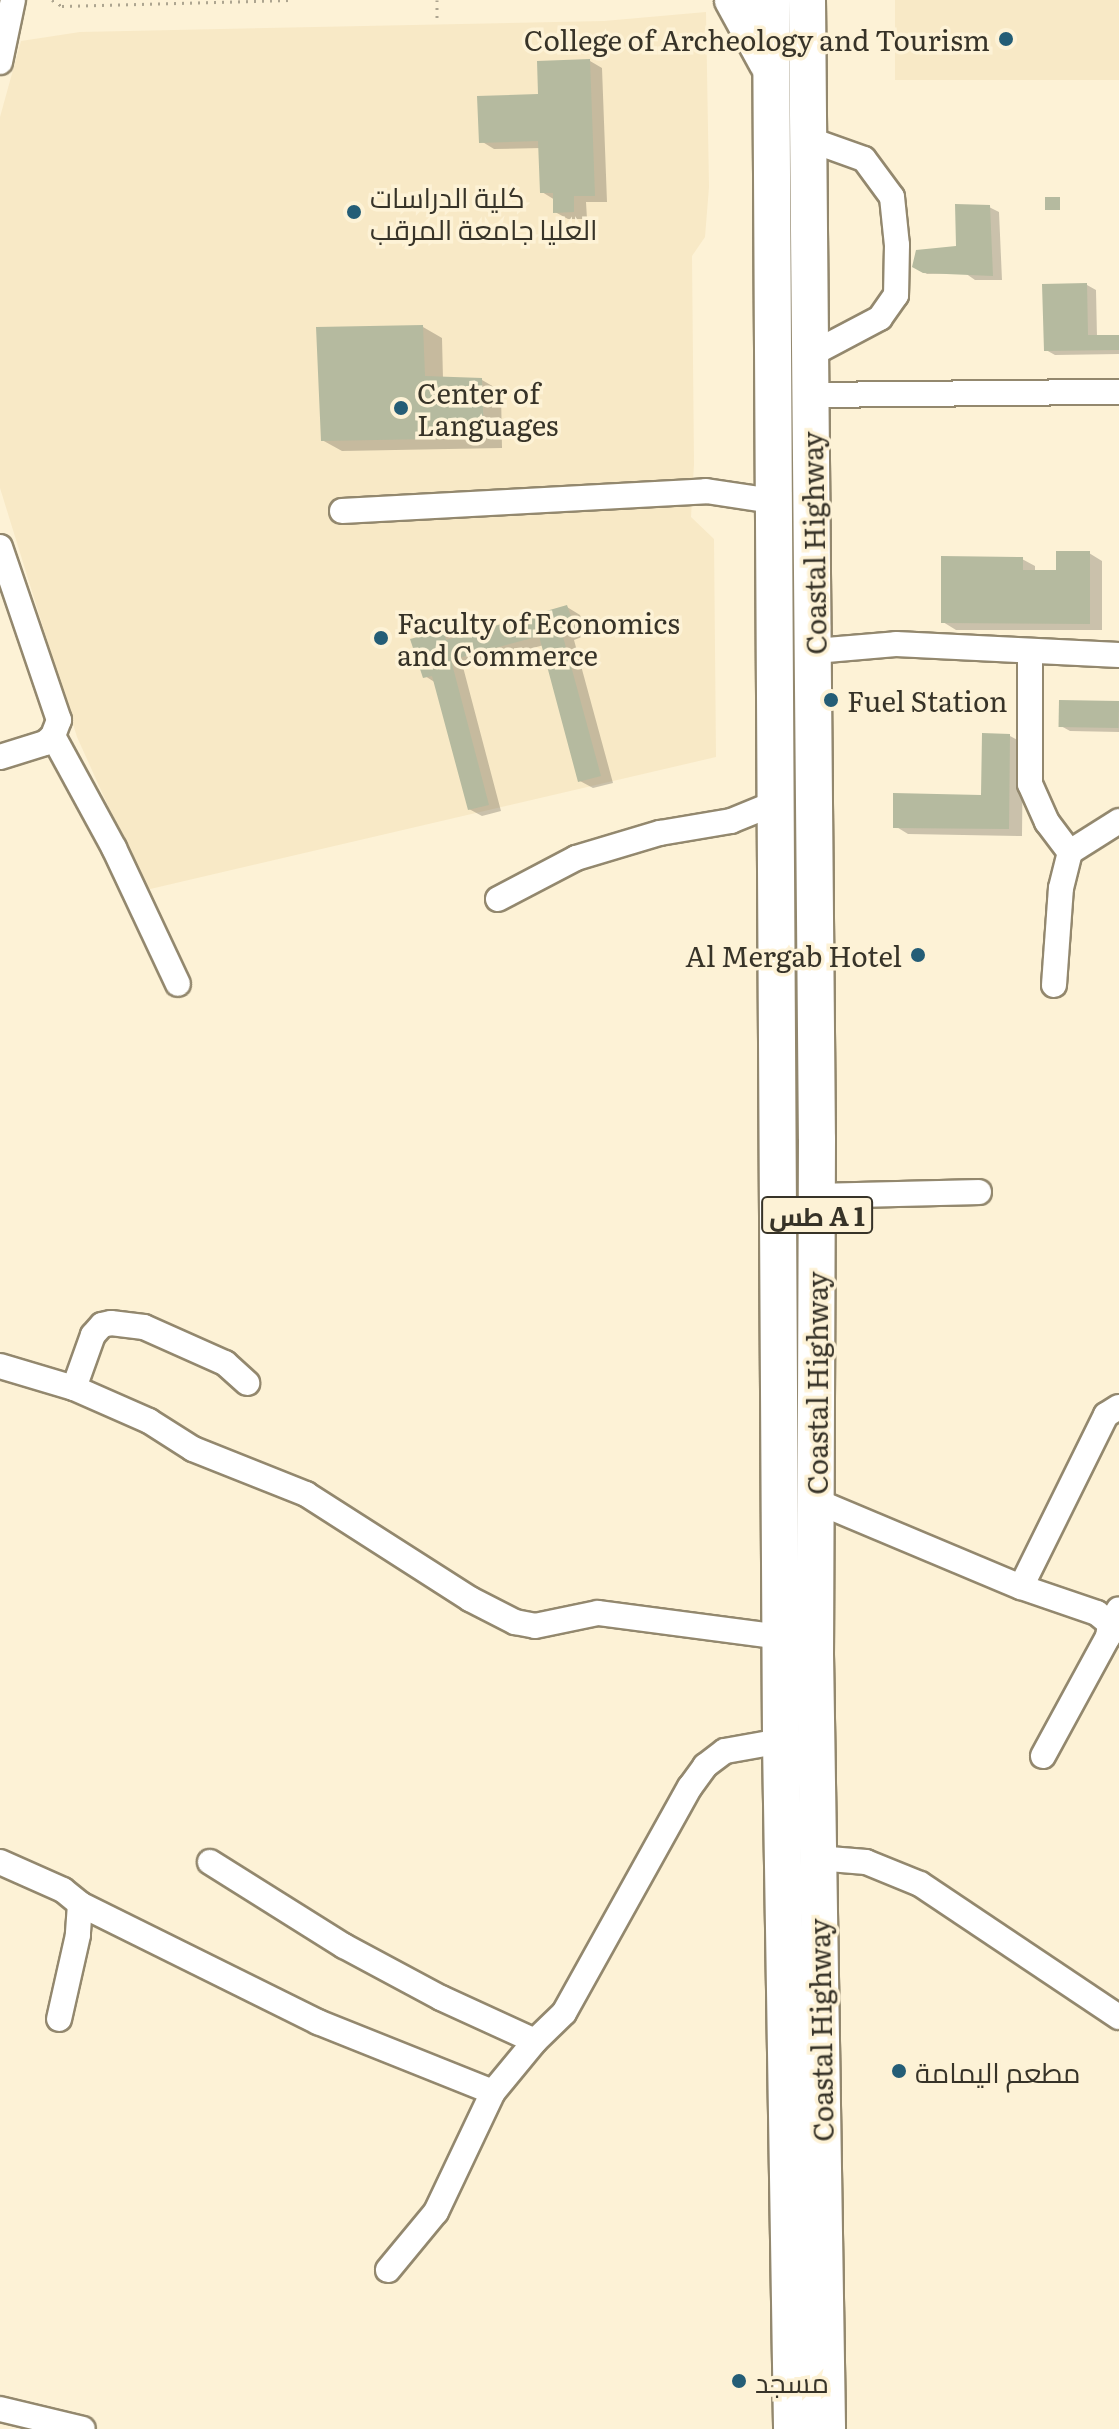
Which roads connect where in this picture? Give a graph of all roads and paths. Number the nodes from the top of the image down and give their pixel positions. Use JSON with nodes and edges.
{"nodes":[{"id":1,"x":13,"y":0,"type":"edge"},
{"id":2,"x":52,"y":0,"type":"edge"},
{"id":3,"x":290,"y":0,"type":"edge"},
{"id":4,"x":437,"y":0,"type":"edge"},
{"id":5,"x":733,"y":0,"type":"edge"},
{"id":6,"x":771,"y":0,"type":"edge"},
{"id":7,"x":807,"y":0,"type":"edge"},
{"id":8,"x":437,"y":20,"type":"dead end"},
{"id":9,"x":0,"y":62,"type":"edge"},
{"id":10,"x":771,"y":70,"type":"junction"},
{"id":11,"x":808,"y":139,"type":"junction"},
{"id":12,"x":810,"y":355,"type":"junction"},
{"id":13,"x":1119,"y":392,"type":"edge"},
{"id":14,"x":811,"y":395,"type":"junction"},
{"id":15,"x":773,"y":501,"type":"junction"},
{"id":16,"x":342,"y":511,"type":"dead end"},
{"id":17,"x":0,"y":547,"type":"edge"},
{"id":18,"x":815,"y":651,"type":"junction"},
{"id":19,"x":1030,"y":651,"type":"junction"},
{"id":20,"x":1119,"y":655,"type":"edge"},
{"id":21,"x":53,"y":736,"type":"junction"},
{"id":22,"x":0,"y":757,"type":"edge"},
{"id":23,"x":775,"y":803,"type":"junction"},
{"id":24,"x":1119,"y":821,"type":"edge"},
{"id":25,"x":1070,"y":852,"type":"junction"},
{"id":26,"x":498,"y":899,"type":"dead end"},
{"id":27,"x":178,"y":984,"type":"dead end"},
{"id":28,"x":1054,"y":985,"type":"dead end"},
{"id":29,"x":979,"y":1192,"type":"dead end"},
{"id":30,"x":817,"y":1196,"type":"junction"},
{"id":31,"x":0,"y":1366,"type":"edge"},
{"id":32,"x":247,"y":1383,"type":"dead end"},
{"id":33,"x":74,"y":1388,"type":"junction"},
{"id":34,"x":1119,"y":1407,"type":"edge"},
{"id":35,"x":816,"y":1501,"type":"junction"},
{"id":36,"x":1021,"y":1587,"type":"junction"},
{"id":37,"x":1114,"y":1616,"type":"edge"},
{"id":38,"x":781,"y":1637,"type":"junction"},
{"id":39,"x":781,"y":1741,"type":"junction"},
{"id":40,"x":1043,"y":1756,"type":"dead end"},
{"id":41,"x":817,"y":1858,"type":"junction"},
{"id":42,"x":0,"y":1862,"type":"edge"},
{"id":43,"x":210,"y":1862,"type":"dead end"},
{"id":44,"x":80,"y":1904,"type":"junction"},
{"id":45,"x":1119,"y":2017,"type":"edge"},
{"id":46,"x":59,"y":2019,"type":"dead end"},
{"id":47,"x":535,"y":2041,"type":"junction"},
{"id":48,"x":493,"y":2092,"type":"junction"},
{"id":49,"x":388,"y":2270,"type":"dead end"},
{"id":50,"x":0,"y":2409,"type":"edge"},
{"id":51,"x":83,"y":2429,"type":"edge"},
{"id":52,"x":792,"y":2429,"type":"edge"},
{"id":53,"x":827,"y":2429,"type":"edge"}],
"edges":[{"from":1,"to":9,"type":"street"},
{"from":2,"to":3,"type":"path"},
{"from":4,"to":8,"type":"path"},
{"from":5,"to":10,"type":"highway"},
{"from":6,"to":10,"type":"highway","name":"Coastal Highway","number":"طس A 1"},
{"from":7,"to":11,"type":"highway","name":"Coastal Highway","number":"طس A 1"},
{"from":10,"to":15,"type":"highway","name":"Coastal Highway","number":"طس A 1"},
{"from":11,"to":12,"type":"highway","name":"Coastal Highway","number":"طس A 1"},
{"from":11,"to":12,"type":"street"},
{"from":12,"to":14,"type":"highway","name":"Coastal Highway","number":"طس A 1"},
{"from":13,"to":14,"type":"street"},
{"from":14,"to":18,"type":"highway","name":"Coastal Highway","number":"طس A 1"},
{"from":15,"to":16,"type":"street"},
{"from":15,"to":23,"type":"highway","name":"Coastal Highway","number":"طس A 1"},
{"from":17,"to":21,"type":"street"},
{"from":18,"to":19,"type":"street"},
{"from":18,"to":30,"type":"highway","name":"Coastal Highway","number":"طس A 1"},
{"from":19,"to":20,"type":"street"},
{"from":19,"to":25,"type":"street"},
{"from":21,"to":22,"type":"street"},
{"from":21,"to":27,"type":"street"},
{"from":23,"to":26,"type":"street"},
{"from":23,"to":38,"type":"highway","name":"Coastal Highway","number":"طس A 1"},
{"from":24,"to":25,"type":"street"},
{"from":25,"to":28,"type":"street"},
{"from":29,"to":30,"type":"street"},
{"from":30,"to":35,"type":"highway","name":"Coastal Highway","number":"طس A 1"},
{"from":31,"to":33,"type":"street"},
{"from":32,"to":33,"type":"street"},
{"from":33,"to":38,"type":"street"},
{"from":34,"to":36,"type":"street"},
{"from":35,"to":36,"type":"street"},
{"from":35,"to":41,"type":"highway","name":"Coastal Highway","number":"طس A 1"},
{"from":36,"to":37,"type":"street"},
{"from":37,"to":40,"type":"street"},
{"from":38,"to":39,"type":"highway","name":"Coastal Highway","number":"طس A 1"},
{"from":39,"to":47,"type":"street"},
{"from":39,"to":52,"type":"highway","name":"Coastal Highway","number":"طس A 1"},
{"from":41,"to":45,"type":"street"},
{"from":41,"to":53,"type":"highway","name":"Coastal Highway","number":"طس A 1"},
{"from":42,"to":44,"type":"street"},
{"from":43,"to":47,"type":"street"},
{"from":44,"to":46,"type":"street"},
{"from":44,"to":48,"type":"street"},
{"from":47,"to":48,"type":"street"},
{"from":48,"to":49,"type":"street"},
{"from":50,"to":51,"type":"street"}]}
